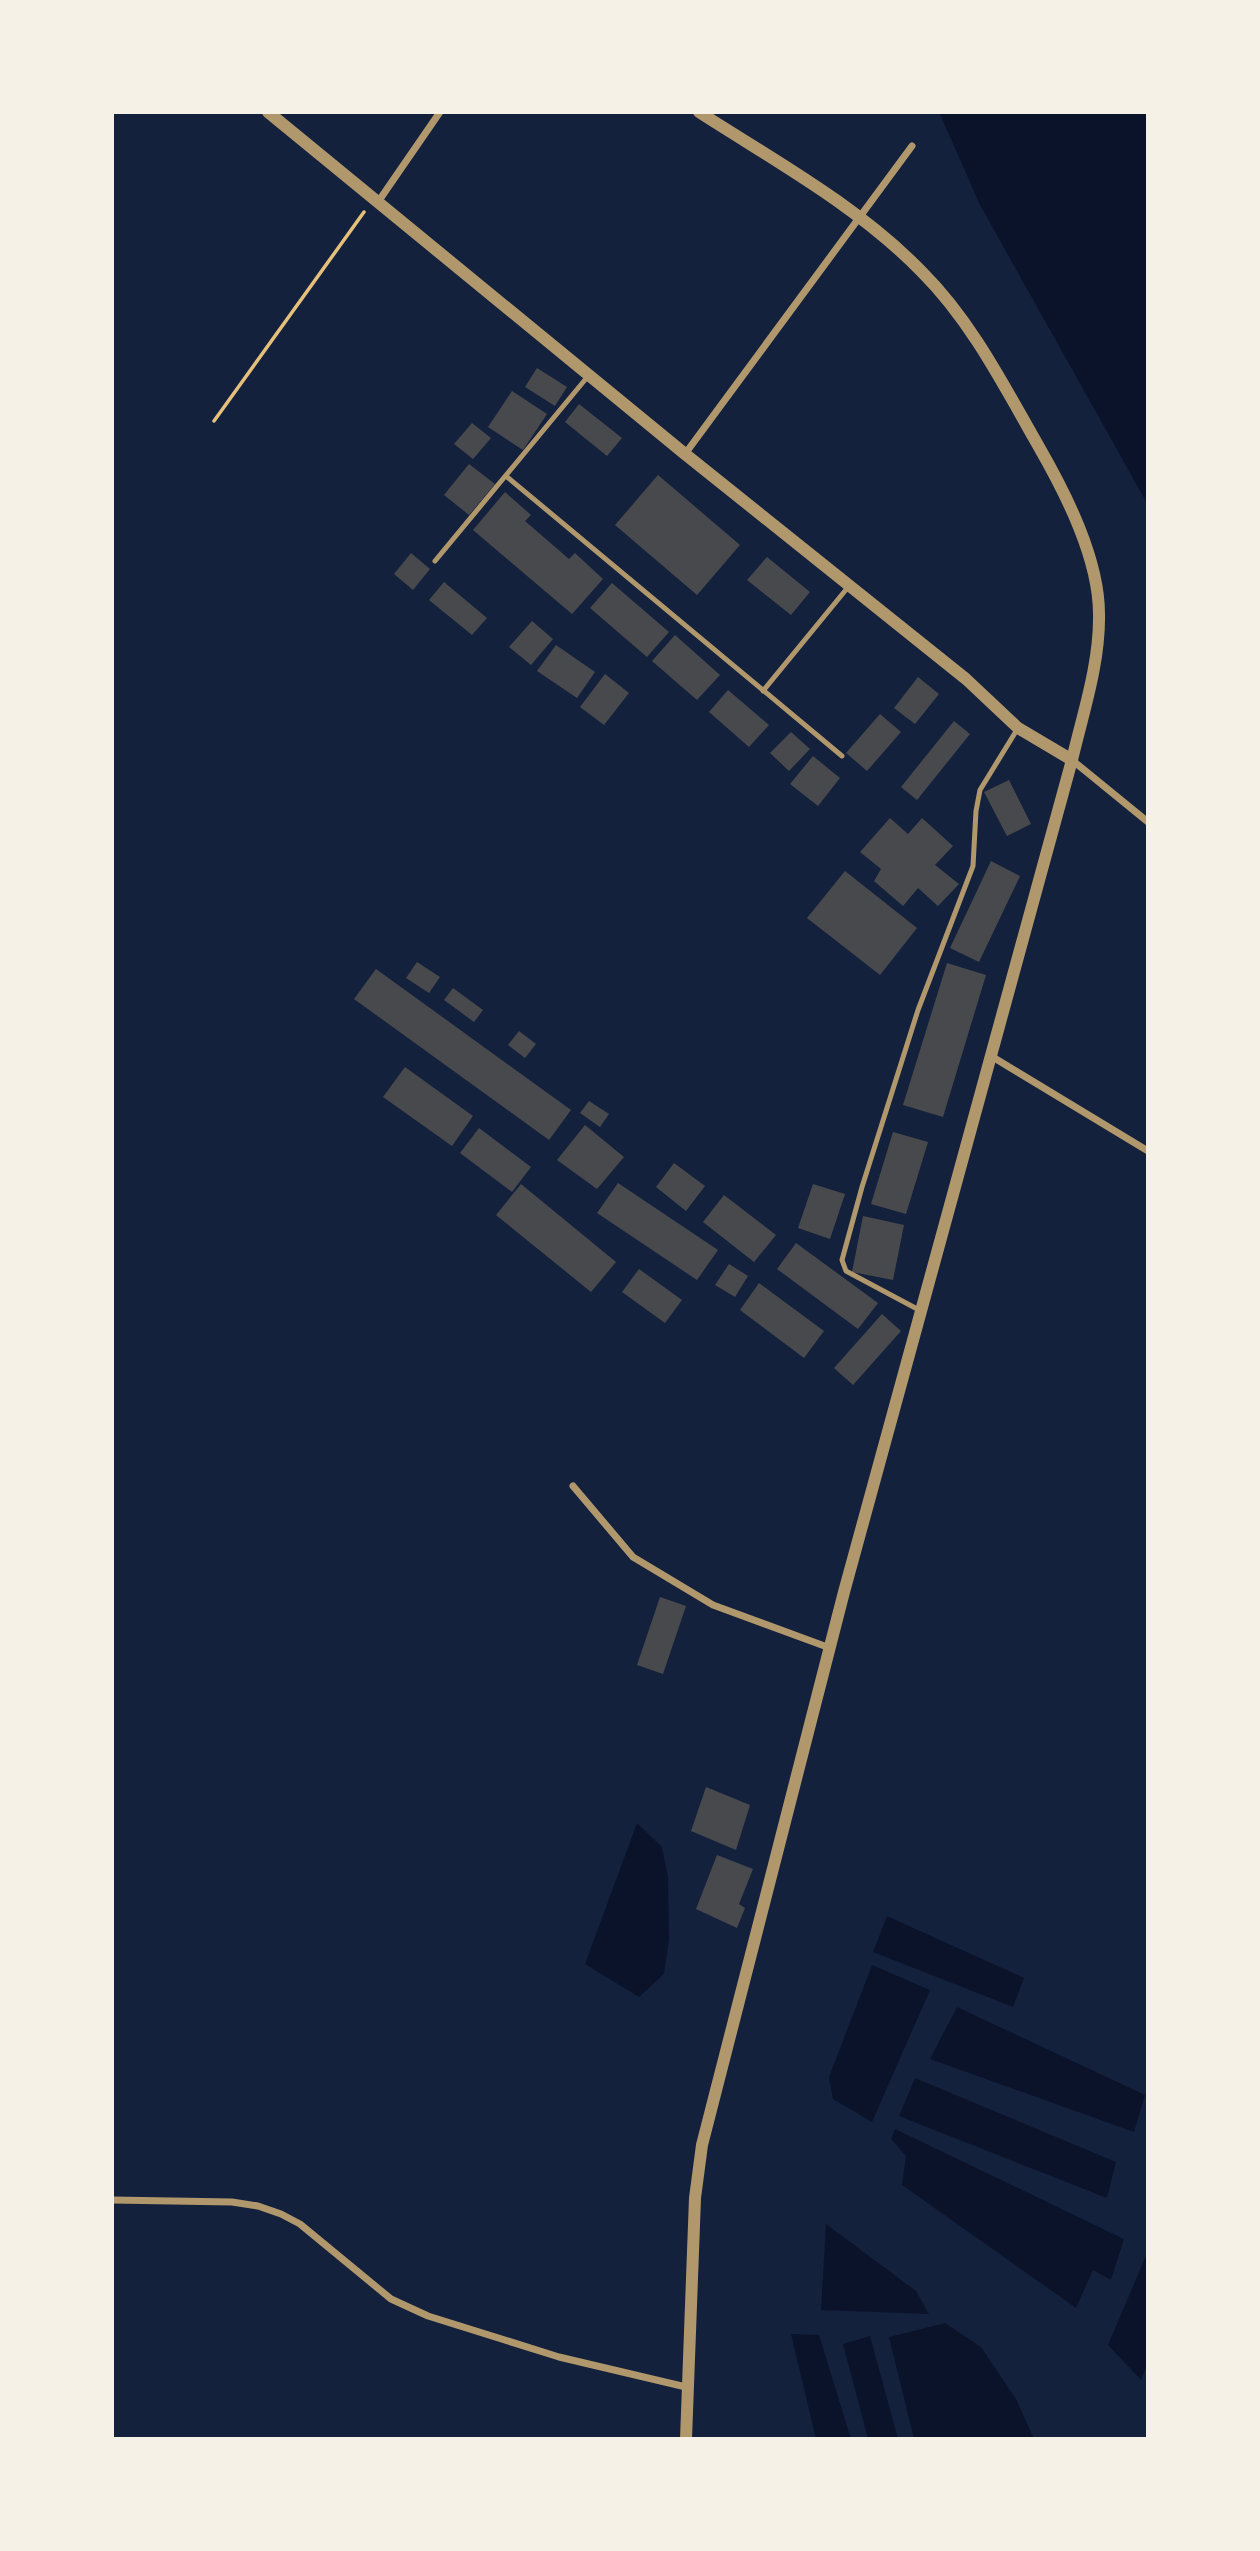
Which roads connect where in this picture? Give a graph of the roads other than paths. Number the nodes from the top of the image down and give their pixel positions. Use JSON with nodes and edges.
{"nodes":[{"id":1,"x":268,"y":112,"type":"edge"},
{"id":2,"x":439,"y":112,"type":"edge"},
{"id":3,"x":699,"y":112,"type":"edge"},
{"id":4,"x":912,"y":146,"type":"dead end"},
{"id":5,"x":375,"y":201,"type":"junction"},
{"id":6,"x":861,"y":217,"type":"junction"},
{"id":7,"x":589,"y":375,"type":"junction"},
{"id":8,"x":685,"y":454,"type":"junction"},
{"id":9,"x":506,"y":476,"type":"junction"},
{"id":10,"x":435,"y":561,"type":"dead end"},
{"id":11,"x":849,"y":586,"type":"junction"},
{"id":12,"x":763,"y":691,"type":"junction"},
{"id":13,"x":1018,"y":729,"type":"junction"},
{"id":14,"x":842,"y":756,"type":"dead end"},
{"id":15,"x":1072,"y":760,"type":"junction"},
{"id":16,"x":1148,"y":822,"type":"edge"},
{"id":17,"x":991,"y":1056,"type":"junction"},
{"id":18,"x":1148,"y":1151,"type":"edge"},
{"id":19,"x":921,"y":1311,"type":"junction"},
{"id":20,"x":573,"y":1486,"type":"dead end"},
{"id":21,"x":830,"y":1648,"type":"junction"},
{"id":22,"x":112,"y":2200,"type":"edge"},
{"id":23,"x":686,"y":2387,"type":"junction"},
{"id":24,"x":686,"y":2439,"type":"edge"}],
"edges":[{"from":1,"to":5,"type":"street"},
{"from":2,"to":5,"type":"street"},
{"from":3,"to":6,"type":"street"},
{"from":4,"to":6,"type":"street"},
{"from":5,"to":7,"type":"street"},
{"from":6,"to":8,"type":"street"},
{"from":6,"to":15,"type":"street"},
{"from":7,"to":8,"type":"street"},
{"from":7,"to":9,"type":"lane"},
{"from":8,"to":11,"type":"street"},
{"from":9,"to":10,"type":"lane"},
{"from":9,"to":12,"type":"lane"},
{"from":11,"to":12,"type":"lane"},
{"from":11,"to":13,"type":"street"},
{"from":12,"to":14,"type":"lane"},
{"from":13,"to":15,"type":"street"},
{"from":13,"to":19,"type":"lane"},
{"from":15,"to":16,"type":"street"},
{"from":15,"to":17,"type":"street"},
{"from":17,"to":18,"type":"street"},
{"from":17,"to":19,"type":"street"},
{"from":19,"to":21,"type":"street"},
{"from":20,"to":21,"type":"street"},
{"from":21,"to":23,"type":"street"},
{"from":22,"to":23,"type":"street"},
{"from":23,"to":24,"type":"street"}]}
